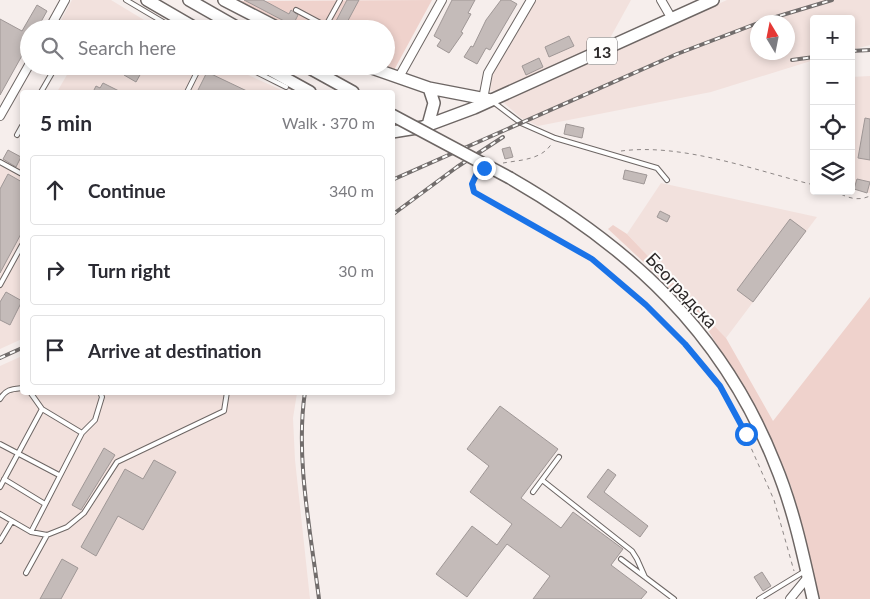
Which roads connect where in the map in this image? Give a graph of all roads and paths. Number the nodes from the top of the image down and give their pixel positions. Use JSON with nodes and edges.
{"nodes":[{"id":1,"x":126,"y":0,"type":"edge"},
{"id":2,"x":147,"y":0,"type":"edge"},
{"id":3,"x":189,"y":0,"type":"edge"},
{"id":4,"x":224,"y":0,"type":"edge"},
{"id":5,"x":340,"y":0,"type":"edge"},
{"id":6,"x":442,"y":0,"type":"edge"},
{"id":7,"x":530,"y":0,"type":"edge"},
{"id":8,"x":661,"y":0,"type":"edge"},
{"id":9,"x":62,"y":1,"type":"edge"},
{"id":10,"x":708,"y":1,"type":"edge"},
{"id":11,"x":296,"y":10,"type":"dead end"},
{"id":12,"x":672,"y":19,"type":"junction"},
{"id":13,"x":53,"y":20,"type":"edge"},
{"id":14,"x":160,"y":20,"type":"edge"},
{"id":15,"x":181,"y":20,"type":"edge"},
{"id":16,"x":224,"y":20,"type":"edge"},
{"id":17,"x":263,"y":20,"type":"edge"},
{"id":18,"x":313,"y":20,"type":"edge"},
{"id":19,"x":329,"y":20,"type":"edge"},
{"id":20,"x":23,"y":75,"type":"edge"},
{"id":21,"x":51,"y":75,"type":"edge"},
{"id":22,"x":196,"y":75,"type":"edge"},
{"id":23,"x":262,"y":75,"type":"edge"},
{"id":24,"x":279,"y":75,"type":"edge"},
{"id":25,"x":322,"y":75,"type":"edge"},
{"id":26,"x":393,"y":75,"type":"edge"},
{"id":27,"x":399,"y":77,"type":"junction"},
{"id":28,"x":286,"y":87,"type":"dead end"},
{"id":29,"x":429,"y":88,"type":"junction"},
{"id":30,"x":42,"y":90,"type":"edge"},
{"id":31,"x":188,"y":90,"type":"edge"},
{"id":32,"x":306,"y":90,"type":"edge"},
{"id":33,"x":348,"y":90,"type":"edge"},
{"id":34,"x":487,"y":100,"type":"junction"},
{"id":35,"x":0,"y":116,"type":"edge"},
{"id":36,"x":395,"y":117,"type":"edge"},
{"id":37,"x":428,"y":125,"type":"junction"},
{"id":38,"x":20,"y":130,"type":"edge"},
{"id":39,"x":395,"y":132,"type":"edge"},
{"id":40,"x":17,"y":135,"type":"dead end"},
{"id":41,"x":555,"y":138,"type":"junction"},
{"id":42,"x":606,"y":153,"type":"junction"},
{"id":43,"x":0,"y":162,"type":"edge"},
{"id":44,"x":497,"y":164,"type":"dead end"},
{"id":45,"x":484,"y":168,"type":"dead end"},
{"id":46,"x":20,"y":173,"type":"edge"},
{"id":47,"x":667,"y":180,"type":"dead end"},
{"id":48,"x":810,"y":184,"type":"edge"},
{"id":49,"x":842,"y":195,"type":"edge"},
{"id":50,"x":870,"y":196,"type":"edge"},
{"id":51,"x":20,"y":249,"type":"edge"},
{"id":52,"x":0,"y":285,"type":"edge"},
{"id":53,"x":20,"y":388,"type":"edge"},
{"id":54,"x":32,"y":395,"type":"edge"},
{"id":55,"x":101,"y":395,"type":"edge"},
{"id":56,"x":227,"y":395,"type":"edge"},
{"id":57,"x":0,"y":399,"type":"edge"},
{"id":58,"x":42,"y":409,"type":"junction"},
{"id":59,"x":82,"y":434,"type":"junction"},
{"id":60,"x":0,"y":444,"type":"edge"},
{"id":61,"x":18,"y":452,"type":"junction"},
{"id":62,"x":560,"y":457,"type":"dead end"},
{"id":63,"x":59,"y":475,"type":"junction"},
{"id":64,"x":4,"y":479,"type":"junction"},
{"id":65,"x":542,"y":480,"type":"junction"},
{"id":66,"x":0,"y":487,"type":"edge"},
{"id":67,"x":533,"y":492,"type":"dead end"},
{"id":68,"x":45,"y":504,"type":"junction"},
{"id":69,"x":0,"y":514,"type":"edge"},
{"id":70,"x":12,"y":521,"type":"junction"},
{"id":71,"x":31,"y":532,"type":"junction"},
{"id":72,"x":47,"y":535,"type":"junction"},
{"id":73,"x":0,"y":541,"type":"edge"},
{"id":74,"x":621,"y":559,"type":"dead end"},
{"id":75,"x":26,"y":573,"type":"dead end"},
{"id":76,"x":808,"y":574,"type":"junction"},
{"id":77,"x":796,"y":575,"type":"junction"},
{"id":78,"x":645,"y":577,"type":"junction"},
{"id":79,"x":674,"y":599,"type":"edge"},
{"id":80,"x":759,"y":599,"type":"edge"},
{"id":81,"x":790,"y":599,"type":"edge"},
{"id":82,"x":813,"y":599,"type":"edge"}],
"edges":[{"from":1,"to":14,"type":"lane"},
{"from":2,"to":15,"type":"main road"},
{"from":3,"to":16,"type":"main road"},
{"from":4,"to":17,"type":"main road"},
{"from":5,"to":19,"type":"lane"},
{"from":6,"to":27,"type":"street"},
{"from":7,"to":34,"type":"street"},
{"from":8,"to":12,"type":"street"},
{"from":9,"to":13,"type":"street"},
{"from":10,"to":12,"type":"main road","number":"13"},
{"from":11,"to":18,"type":"lane"},
{"from":12,"to":34,"type":"main road","number":"13"},
{"from":20,"to":35,"type":"street"},
{"from":21,"to":30,"type":"lane"},
{"from":22,"to":31,"type":"lane"},
{"from":23,"to":28,"type":"lane"},
{"from":24,"to":32,"type":"main road"},
{"from":25,"to":33,"type":"main road"},
{"from":26,"to":27,"type":"main road"},
{"from":27,"to":29,"type":"main road"},
{"from":29,"to":34,"type":"main road"},
{"from":29,"to":37,"type":"main road"},
{"from":34,"to":37,"type":"main road","number":"13"},
{"from":34,"to":41,"type":"lane"},
{"from":36,"to":76,"type":"main road","name":"Београдска","bridge":true},
{"from":37,"to":39,"type":"main road","number":"13"},
{"from":38,"to":40,"type":"lane"},
{"from":41,"to":42,"type":"lane"},
{"from":41,"to":44,"type":"path"},
{"from":42,"to":47,"type":"lane"},
{"from":42,"to":48,"type":"path"},
{"from":43,"to":46,"type":"lane"},
{"from":45,"to":77,"type":"path"},
{"from":49,"to":50,"type":"path"},
{"from":51,"to":52,"type":"lane"},
{"from":53,"to":57,"type":"lane"},
{"from":54,"to":58,"type":"lane"},
{"from":55,"to":59,"type":"lane"},
{"from":56,"to":72,"type":"lane"},
{"from":58,"to":59,"type":"lane"},
{"from":58,"to":61,"type":"lane"},
{"from":59,"to":63,"type":"lane"},
{"from":60,"to":61,"type":"lane"},
{"from":61,"to":63,"type":"lane"},
{"from":61,"to":64,"type":"lane"},
{"from":62,"to":65,"type":"lane"},
{"from":63,"to":68,"type":"lane"},
{"from":64,"to":66,"type":"lane"},
{"from":64,"to":68,"type":"lane"},
{"from":65,"to":67,"type":"lane"},
{"from":65,"to":78,"type":"lane"},
{"from":68,"to":71,"type":"lane"},
{"from":69,"to":70,"type":"lane"},
{"from":70,"to":71,"type":"lane"},
{"from":70,"to":73,"type":"lane"},
{"from":71,"to":72,"type":"lane"},
{"from":72,"to":75,"type":"lane"},
{"from":74,"to":78,"type":"lane"},
{"from":76,"to":77,"type":"lane"},
{"from":76,"to":81,"type":"street"},
{"from":76,"to":82,"type":"main road","name":"Београдска"},
{"from":77,"to":80,"type":"lane"},
{"from":78,"to":79,"type":"lane"}]}
